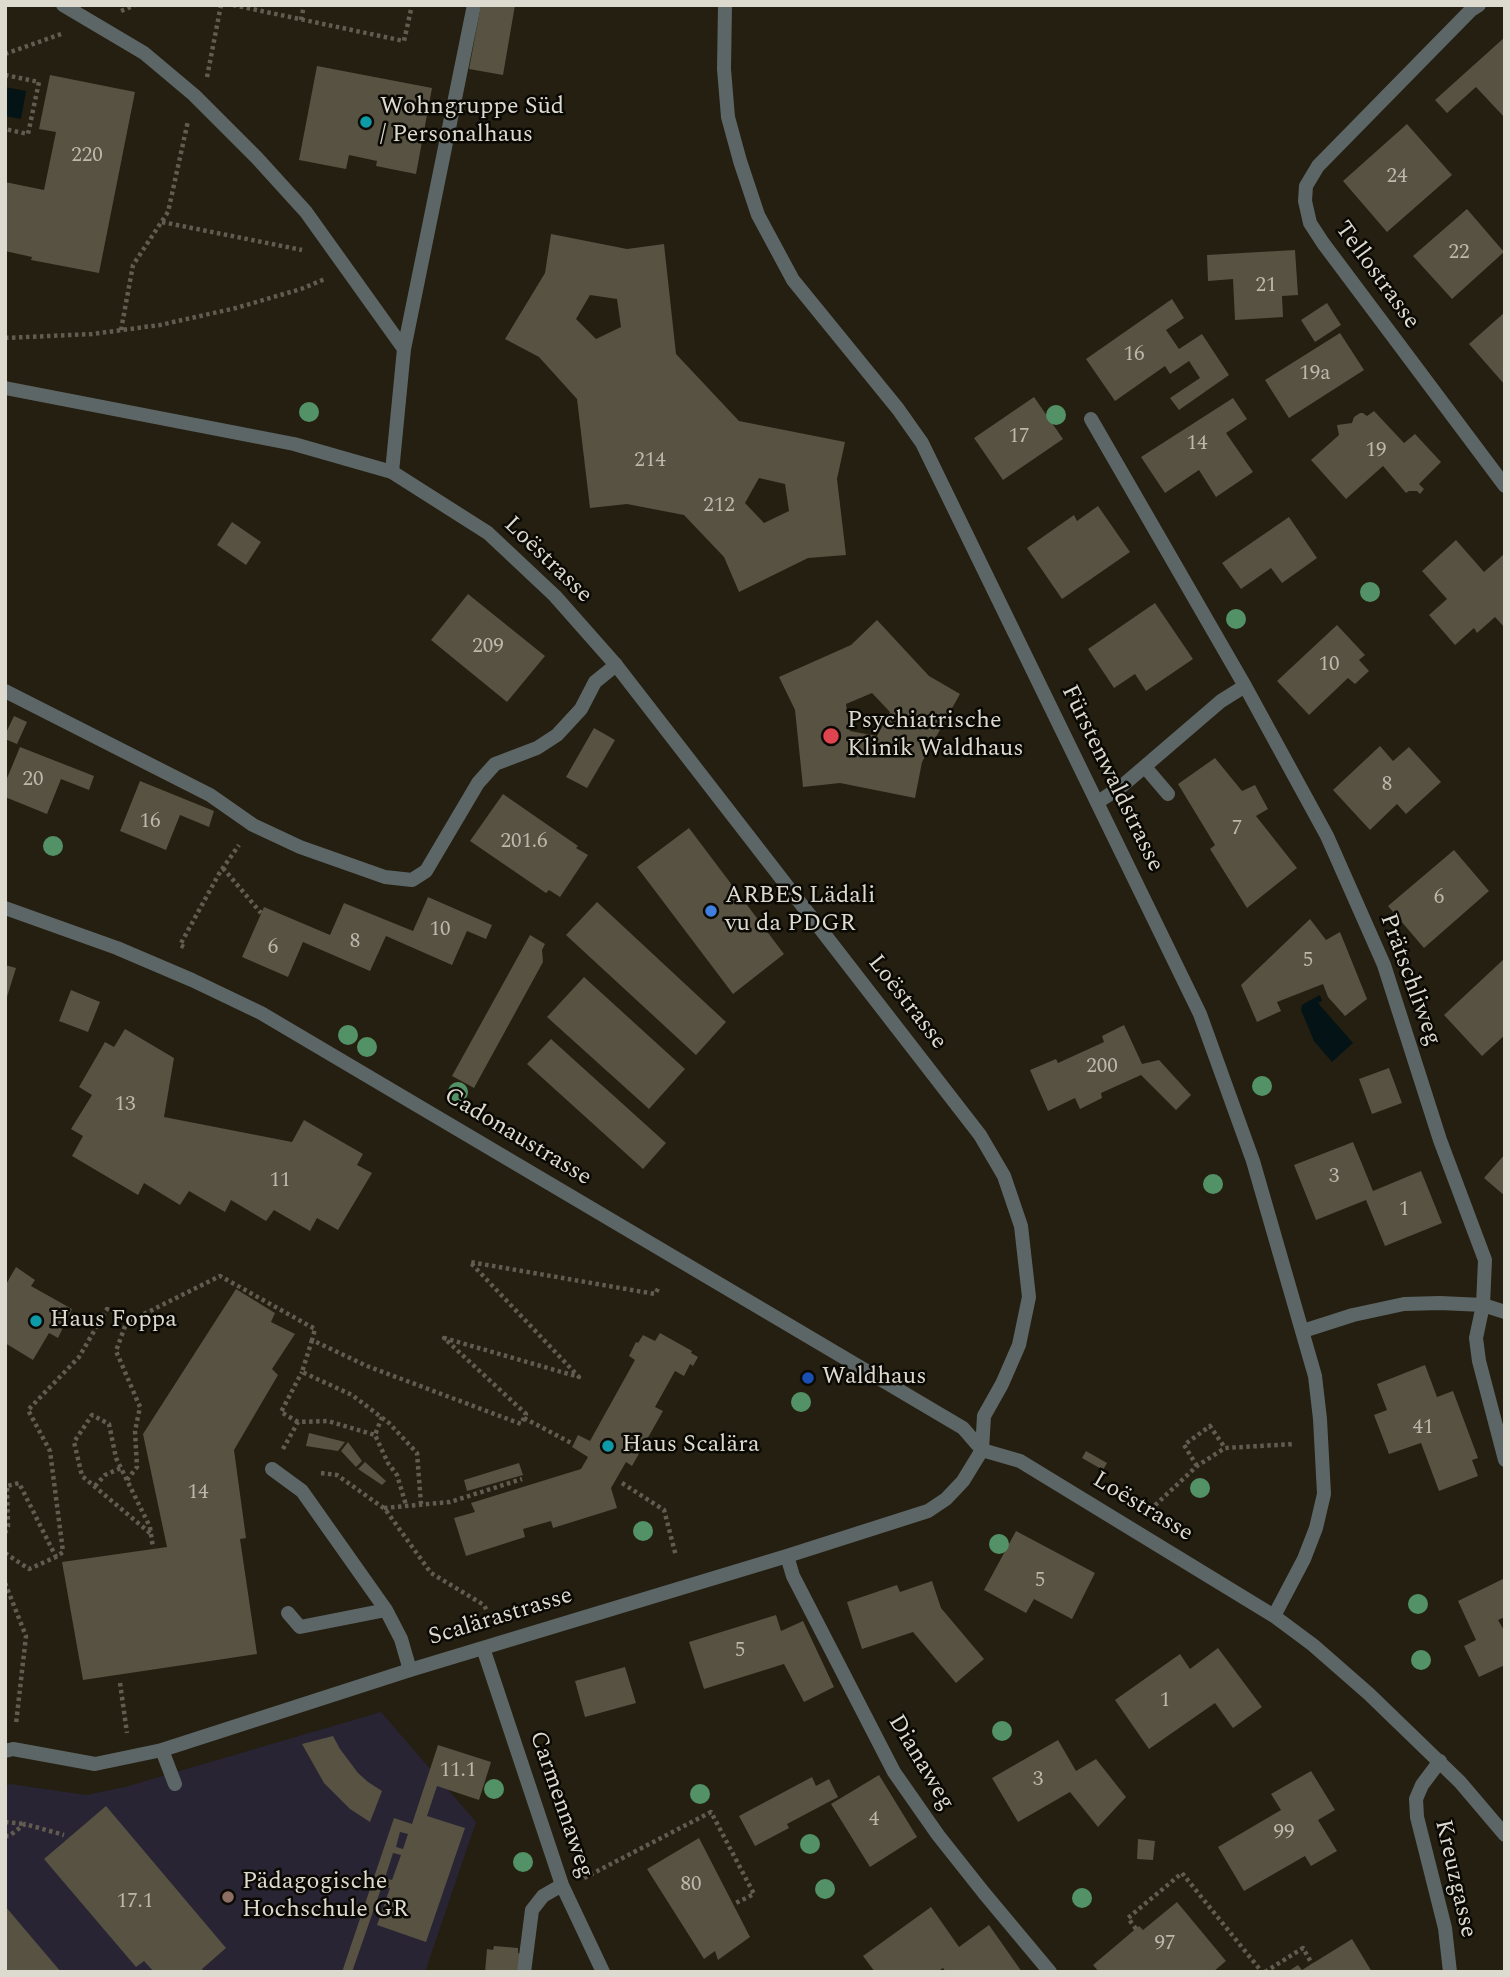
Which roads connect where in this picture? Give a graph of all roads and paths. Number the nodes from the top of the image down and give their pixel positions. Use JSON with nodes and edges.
{"nodes":[{"id":1,"x":63,"y":5,"type":"edge"},
{"id":2,"x":221,"y":5,"type":"edge"},
{"id":3,"x":233,"y":5,"type":"edge"},
{"id":4,"x":304,"y":5,"type":"edge"},
{"id":5,"x":412,"y":5,"type":"edge"},
{"id":6,"x":474,"y":5,"type":"edge"},
{"id":7,"x":725,"y":5,"type":"edge"},
{"id":8,"x":1479,"y":5,"type":"edge"},
{"id":9,"x":301,"y":20,"type":"junction"},
{"id":10,"x":5,"y":75,"type":"edge"},
{"id":11,"x":198,"y":99,"type":"junction"},
{"id":12,"x":5,"y":130,"type":"edge"},
{"id":13,"x":162,"y":222,"type":"junction"},
{"id":14,"x":344,"y":263,"type":"junction"},
{"id":15,"x":121,"y":330,"type":"junction"},
{"id":16,"x":5,"y":338,"type":"edge"},
{"id":17,"x":404,"y":349,"type":"junction"},
{"id":18,"x":5,"y":388,"type":"edge"},
{"id":19,"x":1091,"y":419,"type":"dead end"},
{"id":20,"x":392,"y":472,"type":"junction"},
{"id":21,"x":1505,"y":486,"type":"edge"},
{"id":22,"x":615,"y":665,"type":"junction"},
{"id":23,"x":1245,"y":686,"type":"junction"},
{"id":24,"x":5,"y":691,"type":"edge"},
{"id":25,"x":1145,"y":767,"type":"junction"},
{"id":26,"x":1168,"y":794,"type":"dead end"},
{"id":27,"x":1098,"y":802,"type":"junction"},
{"id":28,"x":254,"y":825,"type":"junction"},
{"id":29,"x":223,"y":868,"type":"junction"},
{"id":30,"x":5,"y":908,"type":"edge"},
{"id":31,"x":261,"y":913,"type":"dead end"},
{"id":32,"x":192,"y":951,"type":"dead end"},
{"id":33,"x":659,"y":1287,"type":"dead end"},
{"id":34,"x":1483,"y":1305,"type":"junction"},
{"id":35,"x":1505,"y":1312,"type":"edge"},
{"id":36,"x":128,"y":1318,"type":"junction"},
{"id":37,"x":1303,"y":1331,"type":"junction"},
{"id":38,"x":313,"y":1340,"type":"junction"},
{"id":39,"x":302,"y":1372,"type":"junction"},
{"id":40,"x":382,"y":1418,"type":"junction"},
{"id":41,"x":524,"y":1418,"type":"junction"},
{"id":42,"x":298,"y":1422,"type":"junction"},
{"id":43,"x":375,"y":1435,"type":"junction"},
{"id":44,"x":573,"y":1444,"type":"dead end"},
{"id":45,"x":1294,"y":1444,"type":"dead end"},
{"id":46,"x":1225,"y":1448,"type":"junction"},
{"id":47,"x":982,"y":1450,"type":"junction"},
{"id":48,"x":1505,"y":1460,"type":"edge"},
{"id":49,"x":1197,"y":1466,"type":"junction"},
{"id":50,"x":121,"y":1468,"type":"junction"},
{"id":51,"x":272,"y":1469,"type":"junction"},
{"id":52,"x":522,"y":1479,"type":"dead end"},
{"id":53,"x":127,"y":1480,"type":"junction"},
{"id":54,"x":622,"y":1483,"type":"dead end"},
{"id":55,"x":95,"y":1486,"type":"junction"},
{"id":56,"x":421,"y":1504,"type":"junction"},
{"id":57,"x":406,"y":1505,"type":"junction"},
{"id":58,"x":383,"y":1508,"type":"junction"},
{"id":59,"x":1150,"y":1510,"type":"dead end"},
{"id":60,"x":5,"y":1533,"type":"edge"},
{"id":61,"x":150,"y":1533,"type":"junction"},
{"id":62,"x":153,"y":1548,"type":"dead end"},
{"id":63,"x":5,"y":1553,"type":"edge"},
{"id":64,"x":676,"y":1556,"type":"dead end"},
{"id":65,"x":786,"y":1556,"type":"junction"},
{"id":66,"x":56,"y":1558,"type":"junction"},
{"id":67,"x":5,"y":1583,"type":"edge"},
{"id":68,"x":386,"y":1610,"type":"junction"},
{"id":69,"x":487,"y":1611,"type":"dead end"},
{"id":70,"x":288,"y":1613,"type":"dead end"},
{"id":71,"x":1274,"y":1616,"type":"junction"},
{"id":72,"x":483,"y":1648,"type":"junction"},
{"id":73,"x":410,"y":1670,"type":"junction"},
{"id":74,"x":120,"y":1683,"type":"dead end"},
{"id":75,"x":16,"y":1727,"type":"dead end"},
{"id":76,"x":127,"y":1734,"type":"dead end"},
{"id":77,"x":162,"y":1750,"type":"junction"},
{"id":78,"x":5,"y":1751,"type":"edge"},
{"id":79,"x":1440,"y":1761,"type":"junction"},
{"id":80,"x":175,"y":1784,"type":"dead end"},
{"id":81,"x":5,"y":1822,"type":"edge"},
{"id":82,"x":25,"y":1824,"type":"junction"},
{"id":83,"x":64,"y":1835,"type":"dead end"},
{"id":84,"x":1505,"y":1835,"type":"edge"},
{"id":85,"x":5,"y":1836,"type":"edge"},
{"id":86,"x":580,"y":1880,"type":"dead end"},
{"id":87,"x":562,"y":1885,"type":"junction"},
{"id":88,"x":734,"y":1904,"type":"dead end"},
{"id":89,"x":1136,"y":1928,"type":"dead end"},
{"id":90,"x":1312,"y":1964,"type":"dead end"},
{"id":91,"x":524,"y":1972,"type":"edge"},
{"id":92,"x":603,"y":1972,"type":"edge"},
{"id":93,"x":1050,"y":1972,"type":"edge"},
{"id":94,"x":1264,"y":1972,"type":"edge"},
{"id":95,"x":1450,"y":1972,"type":"edge"}],
"edges":[{"from":1,"to":11,"type":"street"},
{"from":2,"to":11,"type":"path"},
{"from":3,"to":9,"type":"path"},
{"from":4,"to":9,"type":"path"},
{"from":5,"to":9,"type":"path"},
{"from":6,"to":17,"type":"street"},
{"from":7,"to":27,"type":"street","name":"Fürstenwaldstrasse"},
{"from":8,"to":21,"type":"street","name":"Tellostrasse"},
{"from":10,"to":12,"type":"path"},
{"from":11,"to":13,"type":"path"},
{"from":11,"to":14,"type":"street"},
{"from":13,"to":14,"type":"path"},
{"from":13,"to":15,"type":"path"},
{"from":14,"to":15,"type":"path"},
{"from":14,"to":17,"type":"street"},
{"from":15,"to":16,"type":"path"},
{"from":17,"to":20,"type":"street"},
{"from":18,"to":20,"type":"street","name":"Loëstrasse"},
{"from":19,"to":23,"type":"street","name":"Prätschliweg"},
{"from":20,"to":22,"type":"street","name":"Loëstrasse"},
{"from":22,"to":28,"type":"street"},
{"from":22,"to":47,"type":"street","name":"Loëstrasse"},
{"from":23,"to":25,"type":"street"},
{"from":23,"to":34,"type":"street","name":"Prätschliweg"},
{"from":24,"to":28,"type":"street"},
{"from":25,"to":26,"type":"street"},
{"from":25,"to":27,"type":"street"},
{"from":27,"to":37,"type":"street","name":"Fürstenwaldstrasse"},
{"from":28,"to":29,"type":"path"},
{"from":29,"to":31,"type":"path"},
{"from":29,"to":32,"type":"path"},
{"from":30,"to":47,"type":"street","name":"Cadonaustrasse"},
{"from":33,"to":41,"type":"path"},
{"from":34,"to":35,"type":"street"},
{"from":34,"to":37,"type":"street"},
{"from":34,"to":48,"type":"street","name":"Prätschliweg"},
{"from":36,"to":38,"type":"path"},
{"from":36,"to":53,"type":"path"},
{"from":36,"to":66,"type":"path"},
{"from":37,"to":71,"type":"street","name":"Fürstenwaldstrasse"},
{"from":38,"to":39,"type":"path"},
{"from":38,"to":41,"type":"path"},
{"from":39,"to":40,"type":"path"},
{"from":39,"to":42,"type":"path"},
{"from":40,"to":43,"type":"path"},
{"from":40,"to":56,"type":"path"},
{"from":41,"to":44,"type":"path"},
{"from":42,"to":43,"type":"path"},
{"from":42,"to":51,"type":"path"},
{"from":43,"to":57,"type":"path"},
{"from":45,"to":46,"type":"path"},
{"from":46,"to":49,"type":"path"},
{"from":46,"to":49,"type":"path"},
{"from":47,"to":65,"type":"street","name":"Scalärastrasse"},
{"from":47,"to":71,"type":"street","name":"Loëstrasse"},
{"from":49,"to":59,"type":"path"},
{"from":50,"to":53,"type":"path"},
{"from":50,"to":55,"type":"path"},
{"from":50,"to":55,"type":"path"},
{"from":51,"to":58,"type":"path"},
{"from":51,"to":68,"type":"street"},
{"from":52,"to":56,"type":"path"},
{"from":53,"to":61,"type":"path"},
{"from":54,"to":64,"type":"path"},
{"from":55,"to":61,"type":"path"},
{"from":56,"to":57,"type":"path"},
{"from":57,"to":58,"type":"path"},
{"from":58,"to":69,"type":"path"},
{"from":60,"to":66,"type":"path"},
{"from":61,"to":62,"type":"path"},
{"from":63,"to":66,"type":"path"},
{"from":65,"to":72,"type":"street","name":"Scalärastrasse"},
{"from":65,"to":93,"type":"street","name":"Dianaweg"},
{"from":67,"to":75,"type":"path"},
{"from":68,"to":70,"type":"street"},
{"from":68,"to":73,"type":"street"},
{"from":71,"to":79,"type":"street","name":"Loëstrasse"},
{"from":72,"to":73,"type":"street","name":"Scalärastrasse"},
{"from":72,"to":87,"type":"street","name":"Carmennaweg"},
{"from":73,"to":77,"type":"street","name":"Scalärastrasse"},
{"from":74,"to":76,"type":"path"},
{"from":77,"to":78,"type":"street","name":"Scalärastrasse"},
{"from":77,"to":80,"type":"street"},
{"from":79,"to":84,"type":"street","name":"Loëstrasse"},
{"from":79,"to":95,"type":"street","name":"Kreuzgasse"},
{"from":81,"to":82,"type":"path"},
{"from":82,"to":83,"type":"path"},
{"from":82,"to":85,"type":"path"},
{"from":86,"to":88,"type":"path"},
{"from":87,"to":91,"type":"street"},
{"from":87,"to":92,"type":"street","name":"Carmennaweg"},
{"from":89,"to":94,"type":"path"},
{"from":90,"to":94,"type":"path"}]}
